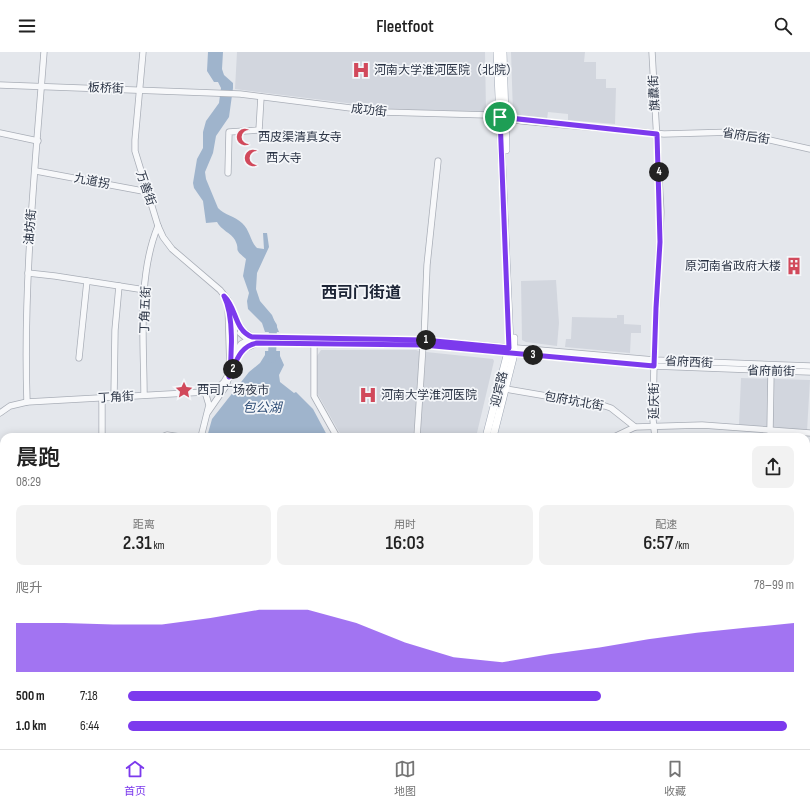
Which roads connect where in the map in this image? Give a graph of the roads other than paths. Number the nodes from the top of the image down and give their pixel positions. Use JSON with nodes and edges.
{"nodes":[{"id":1,"x":44,"y":52,"type":"edge"},
{"id":2,"x":142,"y":52,"type":"edge"},
{"id":3,"x":497,"y":52,"type":"edge"},
{"id":4,"x":503,"y":52,"type":"edge"},
{"id":5,"x":652,"y":52,"type":"edge"},
{"id":6,"x":0,"y":85,"type":"edge"},
{"id":7,"x":41,"y":86,"type":"junction"},
{"id":8,"x":139,"y":90,"type":"junction"},
{"id":9,"x":240,"y":94,"type":"joint"},
{"id":10,"x":261,"y":97,"type":"junction"},
{"id":11,"x":502,"y":117,"type":"junction"},
{"id":12,"x":0,"y":133,"type":"edge"},
{"id":13,"x":657,"y":134,"type":"junction"},
{"id":14,"x":38,"y":141,"type":"junction"},
{"id":15,"x":810,"y":149,"type":"edge"},
{"id":16,"x":438,"y":161,"type":"dead end"},
{"id":17,"x":36,"y":171,"type":"junction"},
{"id":18,"x":228,"y":173,"type":"dead end"},
{"id":19,"x":148,"y":192,"type":"junction"},
{"id":20,"x":158,"y":226,"type":"junction"},
{"id":21,"x":28,"y":273,"type":"junction"},
{"id":22,"x":86,"y":281,"type":"junction"},
{"id":23,"x":119,"y":286,"type":"junction"},
{"id":24,"x":146,"y":290,"type":"junction"},
{"id":25,"x":232,"y":313,"type":"junction"},
{"id":26,"x":236,"y":326,"type":"junction"},
{"id":27,"x":253,"y":341,"type":"junction"},
{"id":28,"x":314,"y":341,"type":"junction"},
{"id":29,"x":423,"y":342,"type":"junction"},
{"id":30,"x":512,"y":351,"type":"junction"},
{"id":31,"x":236,"y":352,"type":"junction"},
{"id":32,"x":79,"y":358,"type":"dead end"},
{"id":33,"x":233,"y":363,"type":"junction"},
{"id":34,"x":654,"y":363,"type":"junction"},
{"id":35,"x":810,"y":366,"type":"edge"},
{"id":36,"x":731,"y":367,"type":"junction"},
{"id":37,"x":771,"y":371,"type":"junction"},
{"id":38,"x":810,"y":372,"type":"edge"},
{"id":39,"x":229,"y":377,"type":"junction"},
{"id":40,"x":506,"y":389,"type":"junction"},
{"id":41,"x":205,"y":392,"type":"junction"},
{"id":42,"x":144,"y":395,"type":"junction"},
{"id":43,"x":114,"y":397,"type":"junction"},
{"id":44,"x":102,"y":398,"type":"junction"},
{"id":45,"x":27,"y":402,"type":"junction"},
{"id":46,"x":208,"y":412,"type":"junction"},
{"id":47,"x":0,"y":413,"type":"edge"},
{"id":48,"x":635,"y":427,"type":"junction"},
{"id":49,"x":654,"y":427,"type":"junction"},
{"id":50,"x":770,"y":431,"type":"junction"},
{"id":51,"x":102,"y":433,"type":"edge"},
{"id":52,"x":202,"y":433,"type":"edge"},
{"id":53,"x":335,"y":433,"type":"edge"},
{"id":54,"x":417,"y":433,"type":"edge"},
{"id":55,"x":487,"y":433,"type":"edge"},
{"id":56,"x":494,"y":433,"type":"edge"},
{"id":57,"x":622,"y":433,"type":"edge"},
{"id":58,"x":655,"y":433,"type":"edge"},
{"id":59,"x":810,"y":433,"type":"edge"}],
"edges":[{"from":1,"to":7,"type":"street","name":"油坊街"},
{"from":2,"to":8,"type":"street","name":"万善街"},
{"from":3,"to":11,"type":"main road","name":"迎宾路"},
{"from":4,"to":11,"type":"main road","name":"迎宾路"},
{"from":5,"to":13,"type":"street","name":"旗纛街"},
{"from":6,"to":7,"type":"street","name":"板桥街"},
{"from":7,"to":8,"type":"street","name":"板桥街"},
{"from":7,"to":14,"type":"street","name":"油坊街"},
{"from":8,"to":9,"type":"street","name":"板桥街"},
{"from":8,"to":19,"type":"street","name":"万善街"},
{"from":9,"to":10,"type":"street","name":"成功街"},
{"from":10,"to":11,"type":"street","name":"成功街"},
{"from":10,"to":18,"type":"street"},
{"from":11,"to":13,"type":"street","name":"成功街"},
{"from":11,"to":30,"type":"main road","name":"迎宾路"},
{"from":12,"to":14,"type":"street"},
{"from":13,"to":15,"type":"street","name":"省府后街"},
{"from":13,"to":34,"type":"street","name":"旗纛街"},
{"from":14,"to":17,"type":"street","name":"油坊街"},
{"from":16,"to":29,"type":"street"},
{"from":17,"to":19,"type":"street","name":"九道拐"},
{"from":17,"to":21,"type":"street","name":"油坊街"},
{"from":19,"to":20,"type":"street","name":"万善街"},
{"from":20,"to":24,"type":"street","name":"丁角五街"},
{"from":20,"to":25,"type":"street","name":"万善街"},
{"from":21,"to":22,"type":"street"},
{"from":21,"to":45,"type":"street","name":"油坊街"},
{"from":22,"to":23,"type":"street"},
{"from":22,"to":32,"type":"street"},
{"from":23,"to":24,"type":"street"},
{"from":23,"to":43,"type":"street"},
{"from":24,"to":42,"type":"street","name":"丁角五街"},
{"from":25,"to":26,"type":"street"},
{"from":25,"to":27,"type":"street"},
{"from":25,"to":33,"type":"street","name":"万善街"},
{"from":26,"to":27,"type":"street"},
{"from":26,"to":31,"type":"street"},
{"from":27,"to":28,"type":"street","name":"省府西街"},
{"from":27,"to":31,"type":"street"},
{"from":27,"to":33,"type":"street"},
{"from":28,"to":29,"type":"street","name":"省府西街"},
{"from":28,"to":53,"type":"street"},
{"from":29,"to":30,"type":"street","name":"省府西街"},
{"from":29,"to":54,"type":"street"},
{"from":30,"to":34,"type":"street","name":"省府西街"},
{"from":30,"to":40,"type":"main road","name":"迎宾路"},
{"from":30,"to":55,"type":"main road","name":"迎宾路"},
{"from":31,"to":33,"type":"street"},
{"from":33,"to":39,"type":"street","name":"万善街"},
{"from":34,"to":36,"type":"street","name":"省府西街"},
{"from":34,"to":49,"type":"street","name":"延庆街"},
{"from":35,"to":36,"type":"street","name":"省府前街"},
{"from":36,"to":37,"type":"street","name":"省府前街"},
{"from":37,"to":38,"type":"street","name":"省府前街"},
{"from":37,"to":50,"type":"street"},
{"from":39,"to":41,"type":"street","name":"丁角街"},
{"from":39,"to":46,"type":"street"},
{"from":40,"to":48,"type":"street","name":"包府坑北街"},
{"from":40,"to":56,"type":"main road","name":"迎宾路"},
{"from":41,"to":42,"type":"street","name":"丁角街"},
{"from":41,"to":46,"type":"street"},
{"from":42,"to":43,"type":"street","name":"丁角街"},
{"from":43,"to":44,"type":"street","name":"丁角街"},
{"from":44,"to":45,"type":"street","name":"丁角街"},
{"from":44,"to":51,"type":"street"},
{"from":45,"to":47,"type":"street","name":"丁角街"},
{"from":46,"to":52,"type":"street"},
{"from":48,"to":49,"type":"street"},
{"from":48,"to":57,"type":"street"},
{"from":49,"to":50,"type":"street"},
{"from":49,"to":58,"type":"street","name":"延庆街"},
{"from":50,"to":59,"type":"street"}]}
